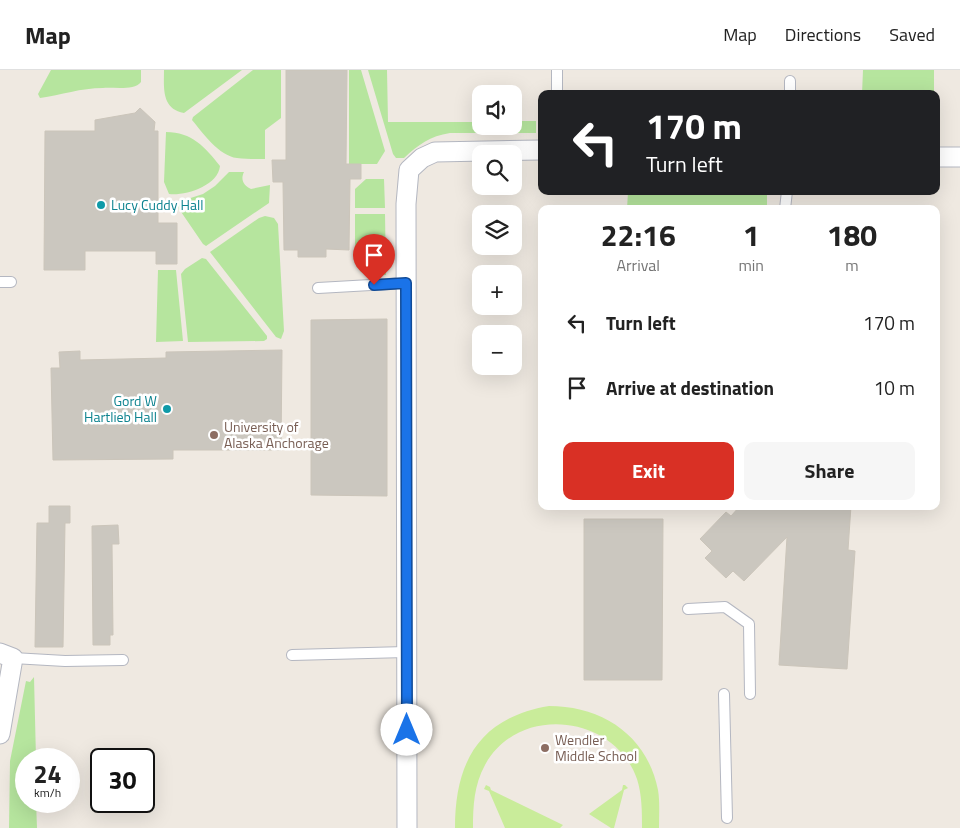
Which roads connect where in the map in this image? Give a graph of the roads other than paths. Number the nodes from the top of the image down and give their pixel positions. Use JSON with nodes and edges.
{"nodes":[{"id":1,"x":557,"y":70,"type":"edge"},
{"id":2,"x":790,"y":81,"type":"dead end"},
{"id":3,"x":557,"y":90,"type":"edge"},
{"id":4,"x":790,"y":90,"type":"edge"},
{"id":5,"x":538,"y":150,"type":"edge"},
{"id":6,"x":940,"y":157,"type":"edge"},
{"id":7,"x":960,"y":157,"type":"edge"},
{"id":8,"x":0,"y":282,"type":"edge"},
{"id":9,"x":11,"y":282,"type":"dead end"},
{"id":10,"x":406,"y":283,"type":"junction"},
{"id":11,"x":318,"y":288,"type":"dead end"},
{"id":12,"x":688,"y":609,"type":"dead end"},
{"id":13,"x":406,"y":652,"type":"junction"},
{"id":14,"x":292,"y":655,"type":"dead end"},
{"id":15,"x":7,"y":656,"type":"edge"},
{"id":16,"x":122,"y":660,"type":"dead end"},
{"id":17,"x":724,"y":694,"type":"dead end"},
{"id":18,"x":750,"y":694,"type":"dead end"},
{"id":19,"x":0,"y":734,"type":"edge"},
{"id":20,"x":727,"y":818,"type":"dead end"},
{"id":21,"x":407,"y":828,"type":"edge"}],
"edges":[{"from":1,"to":3,"type":"lane"},
{"from":2,"to":4,"type":"lane"},
{"from":5,"to":10,"type":"street"},
{"from":6,"to":7,"type":"street"},
{"from":8,"to":9,"type":"lane"},
{"from":10,"to":11,"type":"lane"},
{"from":10,"to":13,"type":"street"},
{"from":12,"to":18,"type":"lane"},
{"from":13,"to":14,"type":"lane"},
{"from":13,"to":21,"type":"street"},
{"from":15,"to":16,"type":"lane"},
{"from":15,"to":19,"type":"street"},
{"from":17,"to":20,"type":"lane"}]}
